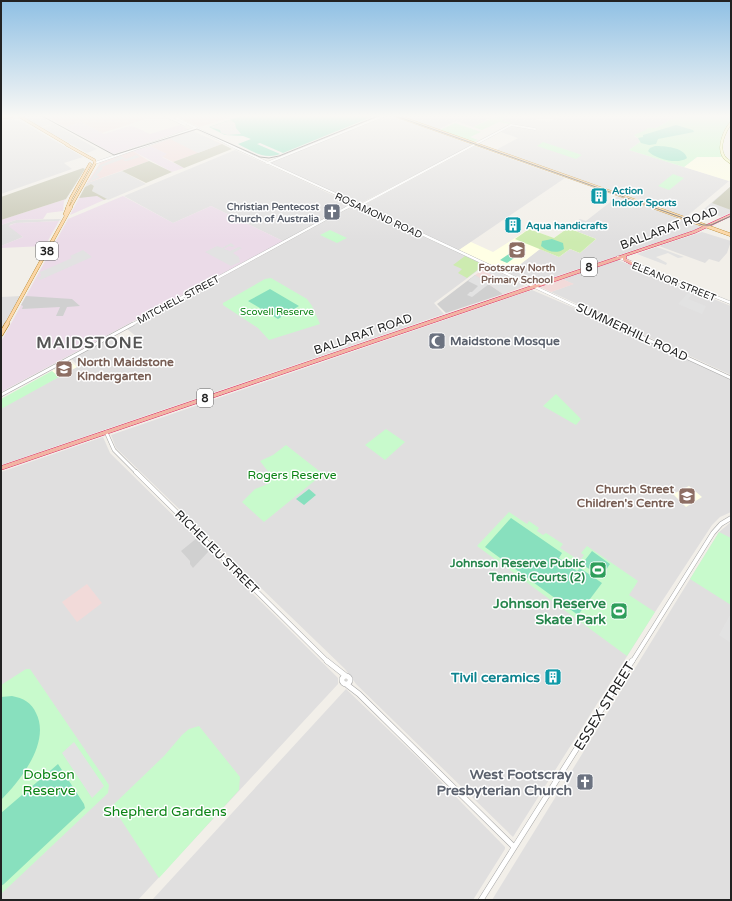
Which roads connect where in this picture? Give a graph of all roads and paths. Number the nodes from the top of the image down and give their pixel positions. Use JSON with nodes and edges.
{"nodes":[{"id":1,"x":88,"y":158,"type":"edge"},
{"id":2,"x":90,"y":158,"type":"edge"},
{"id":3,"x":110,"y":158,"type":"edge"},
{"id":4,"x":256,"y":158,"type":"edge"},
{"id":5,"x":279,"y":158,"type":"edge"},
{"id":6,"x":449,"y":158,"type":"edge"},
{"id":7,"x":515,"y":158,"type":"edge"},
{"id":8,"x":95,"y":163,"type":"junction"},
{"id":9,"x":267,"y":163,"type":"junction"},
{"id":10,"x":90,"y":164,"type":"junction"},
{"id":11,"x":354,"y":204,"type":"junction"},
{"id":12,"x":359,"y":206,"type":"junction"},
{"id":13,"x":731,"y":215,"type":"edge"},
{"id":14,"x":64,"y":219,"type":"junction"},
{"id":15,"x":688,"y":219,"type":"junction"},
{"id":16,"x":715,"y":223,"type":"junction"},
{"id":17,"x":708,"y":226,"type":"junction"},
{"id":18,"x":731,"y":235,"type":"edge"},
{"id":19,"x":625,"y":255,"type":"junction"},
{"id":20,"x":618,"y":257,"type":"junction"},
{"id":21,"x":631,"y":263,"type":"junction"},
{"id":22,"x":533,"y":287,"type":"junction"},
{"id":23,"x":731,"y":303,"type":"edge"},
{"id":24,"x":1,"y":334,"type":"edge"},
{"id":25,"x":731,"y":378,"type":"edge"},
{"id":26,"x":1,"y":395,"type":"edge"},
{"id":27,"x":106,"y":432,"type":"junction"},
{"id":28,"x":1,"y":468,"type":"edge"},
{"id":29,"x":731,"y":518,"type":"edge"},
{"id":30,"x":514,"y":848,"type":"junction"},
{"id":31,"x":481,"y":900,"type":"edge"}],
"edges":[{"from":1,"to":10,"type":"main road"},
{"from":2,"to":8,"type":"main road"},
{"from":3,"to":8,"type":"street"},
{"from":4,"to":9,"type":"street","name":"ROSAMOND ROAD"},
{"from":5,"to":9,"type":"street"},
{"from":6,"to":12,"type":"street"},
{"from":7,"to":15,"type":"main road"},
{"from":8,"to":10,"type":"main road"},
{"from":8,"to":14,"type":"main road","number":"38"},
{"from":9,"to":11,"type":"street","name":"ROSAMOND ROAD"},
{"from":10,"to":14,"type":"main road","number":"38"},
{"from":11,"to":12,"type":"street","name":"ROSAMOND ROAD"},
{"from":11,"to":26,"type":"street","name":"MITCHELL STREET"},
{"from":12,"to":22,"type":"street","name":"ROSAMOND ROAD"},
{"from":13,"to":16,"type":"highway","name":"BALLARAT ROAD","number":"8"},
{"from":14,"to":24,"type":"main road","number":"38"},
{"from":15,"to":16,"type":"main road"},
{"from":15,"to":17,"type":"main road"},
{"from":16,"to":17,"type":"highway","name":"BALLARAT ROAD","number":"8"},
{"from":17,"to":18,"type":"main road"},
{"from":17,"to":19,"type":"highway","name":"BALLARAT ROAD","number":"8"},
{"from":19,"to":20,"type":"highway","name":"BALLARAT ROAD","number":"8"},
{"from":19,"to":21,"type":"highway"},
{"from":20,"to":21,"type":"street","name":"ELEANOR STREET"},
{"from":20,"to":22,"type":"highway","name":"BALLARAT ROAD","number":"8"},
{"from":21,"to":23,"type":"street","name":"ELEANOR STREET"},
{"from":22,"to":25,"type":"street","name":"SUMMERHILL ROAD"},
{"from":22,"to":27,"type":"highway","name":"BALLARAT ROAD","number":"8"},
{"from":27,"to":28,"type":"highway","name":"BALLARAT ROAD","number":"8"},
{"from":27,"to":30,"type":"street","name":"RICHELIEU STREET"},
{"from":29,"to":30,"type":"street","name":"ESSEX STREET"},
{"from":30,"to":31,"type":"street","name":"ESSEX STREET"}]}
